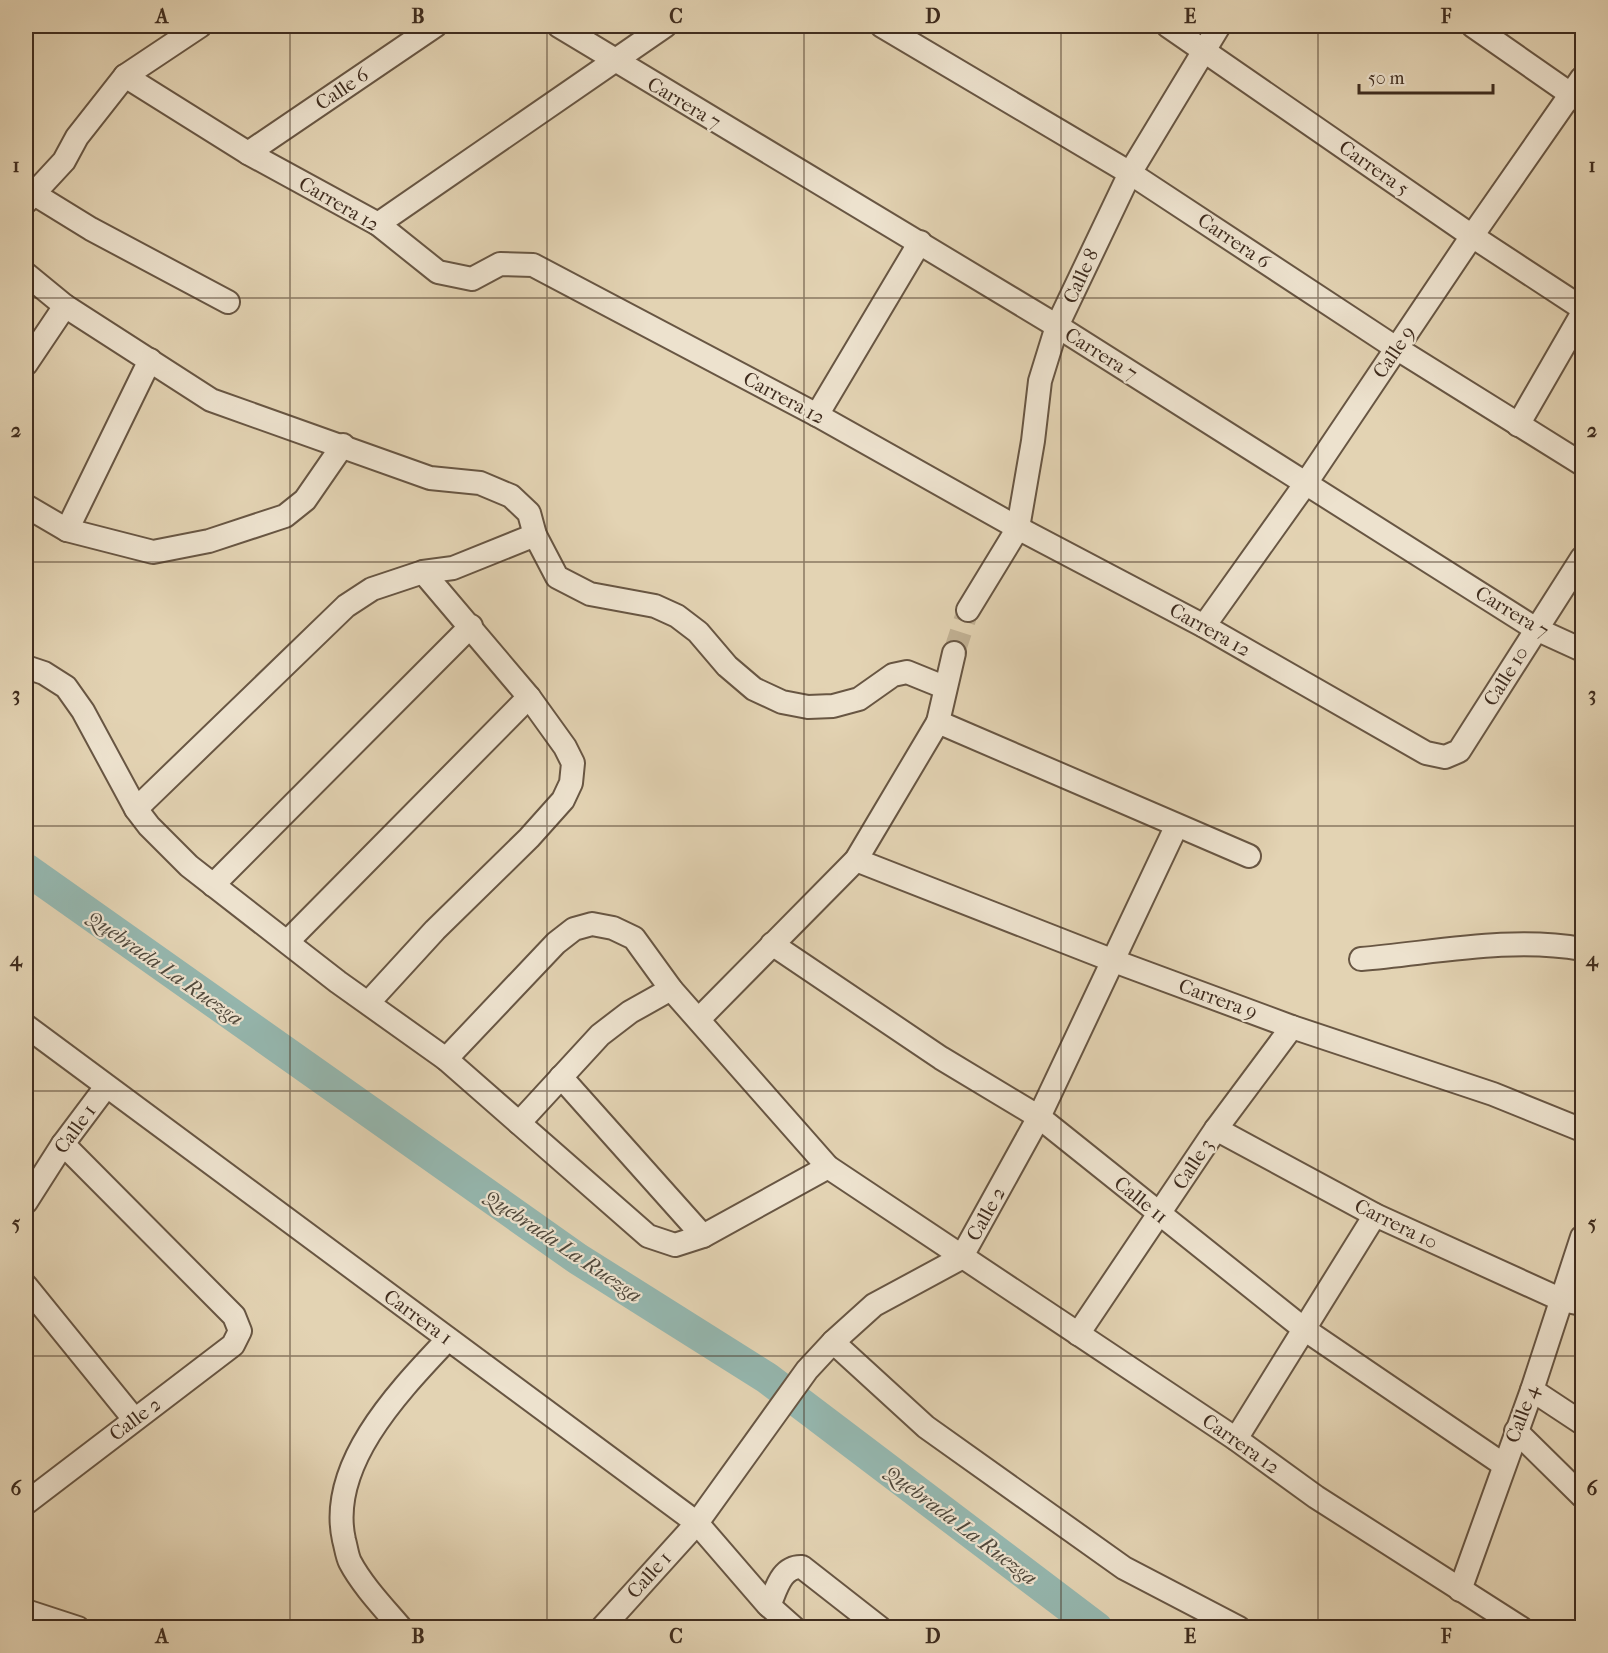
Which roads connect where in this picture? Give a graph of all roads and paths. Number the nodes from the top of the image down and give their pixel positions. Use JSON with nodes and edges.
{"nodes":[{"id":1,"x":200,"y":26,"type":"edge"},
{"id":2,"x":435,"y":26,"type":"edge"},
{"id":3,"x":559,"y":26,"type":"edge"},
{"id":4,"x":665,"y":26,"type":"edge"},
{"id":5,"x":882,"y":26,"type":"edge"},
{"id":6,"x":1168,"y":26,"type":"edge"},
{"id":7,"x":1219,"y":26,"type":"edge"},
{"id":8,"x":1473,"y":26,"type":"edge"},
{"id":9,"x":1205,"y":50,"type":"junction"},
{"id":10,"x":616,"y":62,"type":"junction"},
{"id":11,"x":125,"y":76,"type":"junction"},
{"id":12,"x":1579,"y":91,"type":"edge"},
{"id":13,"x":248,"y":153,"type":"junction"},
{"id":14,"x":1131,"y":173,"type":"junction"},
{"id":15,"x":28,"y":195,"type":"edge"},
{"id":16,"x":378,"y":225,"type":"junction"},
{"id":17,"x":1472,"y":236,"type":"junction"},
{"id":18,"x":920,"y":242,"type":"junction"},
{"id":19,"x":26,"y":274,"type":"edge"},
{"id":20,"x":228,"y":303,"type":"dead end"},
{"id":21,"x":65,"y":306,"type":"junction"},
{"id":22,"x":1582,"y":308,"type":"edge"},
{"id":23,"x":1582,"y":314,"type":"edge"},
{"id":24,"x":1057,"y":326,"type":"junction"},
{"id":25,"x":1396,"y":348,"type":"junction"},
{"id":26,"x":150,"y":360,"type":"junction"},
{"id":27,"x":26,"y":364,"type":"edge"},
{"id":28,"x":817,"y":415,"type":"junction"},
{"id":29,"x":1518,"y":425,"type":"junction"},
{"id":30,"x":343,"y":445,"type":"junction"},
{"id":31,"x":1582,"y":464,"type":"edge"},
{"id":32,"x":1306,"y":483,"type":"junction"},
{"id":33,"x":26,"y":506,"type":"edge"},
{"id":34,"x":1018,"y":528,"type":"junction"},
{"id":35,"x":67,"y":530,"type":"junction"},
{"id":36,"x":535,"y":535,"type":"junction"},
{"id":37,"x":1582,"y":558,"type":"edge"},
{"id":38,"x":423,"y":572,"type":"junction"},
{"id":39,"x":968,"y":610,"type":"tunnel mouth"},
{"id":40,"x":471,"y":626,"type":"junction"},
{"id":41,"x":1204,"y":626,"type":"junction"},
{"id":42,"x":1536,"y":629,"type":"junction"},
{"id":43,"x":1582,"y":650,"type":"edge"},
{"id":44,"x":954,"y":653,"type":"tunnel mouth"},
{"id":45,"x":26,"y":667,"type":"edge"},
{"id":46,"x":944,"y":687,"type":"junction"},
{"id":47,"x":529,"y":697,"type":"junction"},
{"id":48,"x":938,"y":723,"type":"junction"},
{"id":49,"x":1445,"y":758,"type":"joint"},
{"id":50,"x":136,"y":809,"type":"junction"},
{"id":51,"x":1176,"y":827,"type":"junction"},
{"id":52,"x":1250,"y":856,"type":"dead end"},
{"id":53,"x":856,"y":860,"type":"junction"},
{"id":54,"x":213,"y":885,"type":"junction"},
{"id":55,"x":288,"y":941,"type":"junction"},
{"id":56,"x":772,"y":944,"type":"junction"},
{"id":57,"x":1582,"y":949,"type":"edge"},
{"id":58,"x":1361,"y":959,"type":"dead end"},
{"id":59,"x":1114,"y":961,"type":"junction"},
{"id":60,"x":671,"y":989,"type":"junction"},
{"id":61,"x":369,"y":1002,"type":"junction"},
{"id":62,"x":699,"y":1018,"type":"junction"},
{"id":63,"x":26,"y":1026,"type":"edge"},
{"id":64,"x":1292,"y":1027,"type":"junction"},
{"id":65,"x":446,"y":1059,"type":"junction"},
{"id":66,"x":561,"y":1077,"type":"junction"},
{"id":67,"x":105,"y":1088,"type":"junction"},
{"id":68,"x":1039,"y":1117,"type":"junction"},
{"id":69,"x":519,"y":1123,"type":"junction"},
{"id":70,"x":1216,"y":1129,"type":"junction"},
{"id":71,"x":1582,"y":1131,"type":"edge"},
{"id":72,"x":63,"y":1144,"type":"junction"},
{"id":73,"x":828,"y":1167,"type":"junction"},
{"id":74,"x":26,"y":1202,"type":"edge"},
{"id":75,"x":1375,"y":1215,"type":"junction"},
{"id":76,"x":1160,"y":1216,"type":"junction"},
{"id":77,"x":703,"y":1236,"type":"junction"},
{"id":78,"x":1582,"y":1237,"type":"edge"},
{"id":79,"x":961,"y":1258,"type":"junction"},
{"id":80,"x":26,"y":1286,"type":"edge"},
{"id":81,"x":1572,"y":1302,"type":"edge"},
{"id":82,"x":1304,"y":1329,"type":"junction"},
{"id":83,"x":1078,"y":1335,"type":"junction"},
{"id":84,"x":448,"y":1339,"type":"junction"},
{"id":85,"x":833,"y":1342,"type":"junction"},
{"id":86,"x":1532,"y":1390,"type":"junction"},
{"id":87,"x":135,"y":1419,"type":"junction"},
{"id":88,"x":1582,"y":1423,"type":"edge"},
{"id":89,"x":1516,"y":1431,"type":"junction"},
{"id":90,"x":1236,"y":1439,"type":"junction"},
{"id":91,"x":1504,"y":1465,"type":"junction"},
{"id":92,"x":1582,"y":1496,"type":"edge"},
{"id":93,"x":26,"y":1502,"type":"edge"},
{"id":94,"x":697,"y":1523,"type":"junction"},
{"id":95,"x":1460,"y":1590,"type":"junction"},
{"id":96,"x":769,"y":1606,"type":"junction"},
{"id":97,"x":26,"y":1611,"type":"edge"},
{"id":98,"x":78,"y":1628,"type":"edge"},
{"id":99,"x":401,"y":1628,"type":"edge"},
{"id":100,"x":602,"y":1628,"type":"edge"},
{"id":101,"x":794,"y":1628,"type":"edge"},
{"id":102,"x":880,"y":1628,"type":"edge"},
{"id":103,"x":1239,"y":1628,"type":"edge"},
{"id":104,"x":1521,"y":1628,"type":"edge"}],
"edges":[{"from":1,"to":11,"type":"street"},
{"from":2,"to":13,"type":"street","name":"Calle 6"},
{"from":3,"to":10,"type":"street","name":"Carrera 7"},
{"from":4,"to":10,"type":"street"},
{"from":5,"to":14,"type":"street","name":"Carrera 6"},
{"from":6,"to":9,"type":"street","name":"Carrera 5"},
{"from":7,"to":9,"type":"street","name":"Calle 8"},
{"from":8,"to":12,"type":"street"},
{"from":9,"to":14,"type":"street","name":"Calle 8"},
{"from":9,"to":17,"type":"street","name":"Carrera 5"},
{"from":10,"to":16,"type":"street"},
{"from":10,"to":18,"type":"street","name":"Carrera 7"},
{"from":11,"to":13,"type":"street","name":"Carrera 12"},
{"from":11,"to":15,"type":"street"},
{"from":12,"to":17,"type":"street","name":"Calle 9"},
{"from":13,"to":16,"type":"street","name":"Carrera 12"},
{"from":14,"to":24,"type":"street","name":"Calle 8"},
{"from":14,"to":25,"type":"street","name":"Carrera 6"},
{"from":15,"to":20,"type":"street"},
{"from":16,"to":28,"type":"street","name":"Carrera 12"},
{"from":17,"to":22,"type":"street","name":"Carrera 5"},
{"from":17,"to":25,"type":"street","name":"Calle 9"},
{"from":18,"to":24,"type":"street","name":"Carrera 7"},
{"from":18,"to":28,"type":"street"},
{"from":19,"to":21,"type":"street"},
{"from":21,"to":26,"type":"street"},
{"from":21,"to":27,"type":"street"},
{"from":23,"to":29,"type":"street"},
{"from":24,"to":32,"type":"street","name":"Carrera 7"},
{"from":24,"to":34,"type":"street","name":"Calle 8"},
{"from":25,"to":29,"type":"street","name":"Carrera 6"},
{"from":25,"to":32,"type":"street","name":"Calle 9"},
{"from":26,"to":30,"type":"street"},
{"from":26,"to":35,"type":"street"},
{"from":28,"to":34,"type":"street","name":"Carrera 12"},
{"from":29,"to":31,"type":"street","name":"Carrera 6"},
{"from":30,"to":35,"type":"street"},
{"from":30,"to":36,"type":"street"},
{"from":32,"to":41,"type":"street","name":"Calle 9"},
{"from":32,"to":42,"type":"street","name":"Carrera 7"},
{"from":33,"to":35,"type":"street"},
{"from":34,"to":39,"type":"street","name":"Calle 8"},
{"from":34,"to":41,"type":"street","name":"Carrera 12"},
{"from":36,"to":38,"type":"street"},
{"from":36,"to":46,"type":"street"},
{"from":37,"to":42,"type":"street","name":"Calle 10"},
{"from":38,"to":40,"type":"street"},
{"from":38,"to":50,"type":"street"},
{"from":40,"to":47,"type":"street"},
{"from":40,"to":54,"type":"street"},
{"from":41,"to":49,"type":"street","name":"Carrera 12"},
{"from":42,"to":43,"type":"street","name":"Carrera 7"},
{"from":42,"to":49,"type":"street","name":"Calle 10"},
{"from":44,"to":46,"type":"street"},
{"from":45,"to":50,"type":"street"},
{"from":46,"to":48,"type":"street"},
{"from":47,"to":55,"type":"street"},
{"from":47,"to":61,"type":"street"},
{"from":48,"to":51,"type":"street"},
{"from":48,"to":53,"type":"street"},
{"from":50,"to":54,"type":"street"},
{"from":51,"to":52,"type":"street"},
{"from":51,"to":59,"type":"street","name":"Calle 2"},
{"from":53,"to":56,"type":"street"},
{"from":53,"to":59,"type":"street","name":"Carrera 9"},
{"from":54,"to":55,"type":"street"},
{"from":55,"to":61,"type":"street"},
{"from":56,"to":62,"type":"street"},
{"from":56,"to":68,"type":"street","name":"Calle 11"},
{"from":57,"to":58,"type":"street"},
{"from":59,"to":64,"type":"street","name":"Carrera 9"},
{"from":59,"to":68,"type":"street","name":"Calle 2"},
{"from":60,"to":62,"type":"street","name":"Carrera 12"},
{"from":60,"to":65,"type":"street","name":"Carrera 12"},
{"from":60,"to":66,"type":"street"},
{"from":61,"to":65,"type":"street"},
{"from":62,"to":73,"type":"street","name":"Carrera 12"},
{"from":63,"to":67,"type":"street","name":"Carrera 1"},
{"from":64,"to":70,"type":"street","name":"Calle 3"},
{"from":64,"to":71,"type":"street","name":"Carrera 9"},
{"from":65,"to":69,"type":"street"},
{"from":66,"to":69,"type":"street"},
{"from":66,"to":77,"type":"street"},
{"from":67,"to":72,"type":"street","name":"Calle 1"},
{"from":67,"to":84,"type":"street","name":"Carrera 1"},
{"from":68,"to":76,"type":"street","name":"Calle 11"},
{"from":68,"to":79,"type":"street","name":"Calle 2"},
{"from":69,"to":77,"type":"street"},
{"from":70,"to":75,"type":"street","name":"Carrera 10"},
{"from":70,"to":76,"type":"street","name":"Calle 3"},
{"from":72,"to":74,"type":"street","name":"Calle 1"},
{"from":72,"to":87,"type":"street","name":"Calle 2"},
{"from":73,"to":77,"type":"street"},
{"from":73,"to":79,"type":"street","name":"Carrera 12"},
{"from":75,"to":81,"type":"street","name":"Carrera 10"},
{"from":75,"to":82,"type":"street"},
{"from":76,"to":82,"type":"street","name":"Calle 11"},
{"from":76,"to":83,"type":"street","name":"Calle 3"},
{"from":78,"to":81,"type":"street","name":"Calle 4"},
{"from":79,"to":83,"type":"street","name":"Carrera 12"},
{"from":79,"to":85,"type":"street","name":"Calle 2"},
{"from":80,"to":87,"type":"street"},
{"from":81,"to":86,"type":"street","name":"Calle 4"},
{"from":82,"to":90,"type":"street"},
{"from":82,"to":91,"type":"street","name":"Calle 11"},
{"from":83,"to":90,"type":"street","name":"Carrera 12"},
{"from":84,"to":94,"type":"street","name":"Carrera 1"},
{"from":84,"to":99,"type":"street"},
{"from":85,"to":94,"type":"street","name":"Calle 2"},
{"from":85,"to":103,"type":"street"},
{"from":86,"to":88,"type":"street"},
{"from":86,"to":89,"type":"street","name":"Calle 4"},
{"from":87,"to":93,"type":"street","name":"Calle 2"},
{"from":89,"to":91,"type":"street","name":"Calle 4"},
{"from":89,"to":92,"type":"street"},
{"from":90,"to":95,"type":"street","name":"Carrera 12"},
{"from":91,"to":95,"type":"street","name":"Calle 4"},
{"from":94,"to":96,"type":"street","name":"Carrera 1"},
{"from":94,"to":100,"type":"street","name":"Calle 1"},
{"from":95,"to":104,"type":"street","name":"Carrera 12"},
{"from":96,"to":101,"type":"street","name":"Carrera 1"},
{"from":96,"to":102,"type":"street"},
{"from":97,"to":98,"type":"street"}]}
